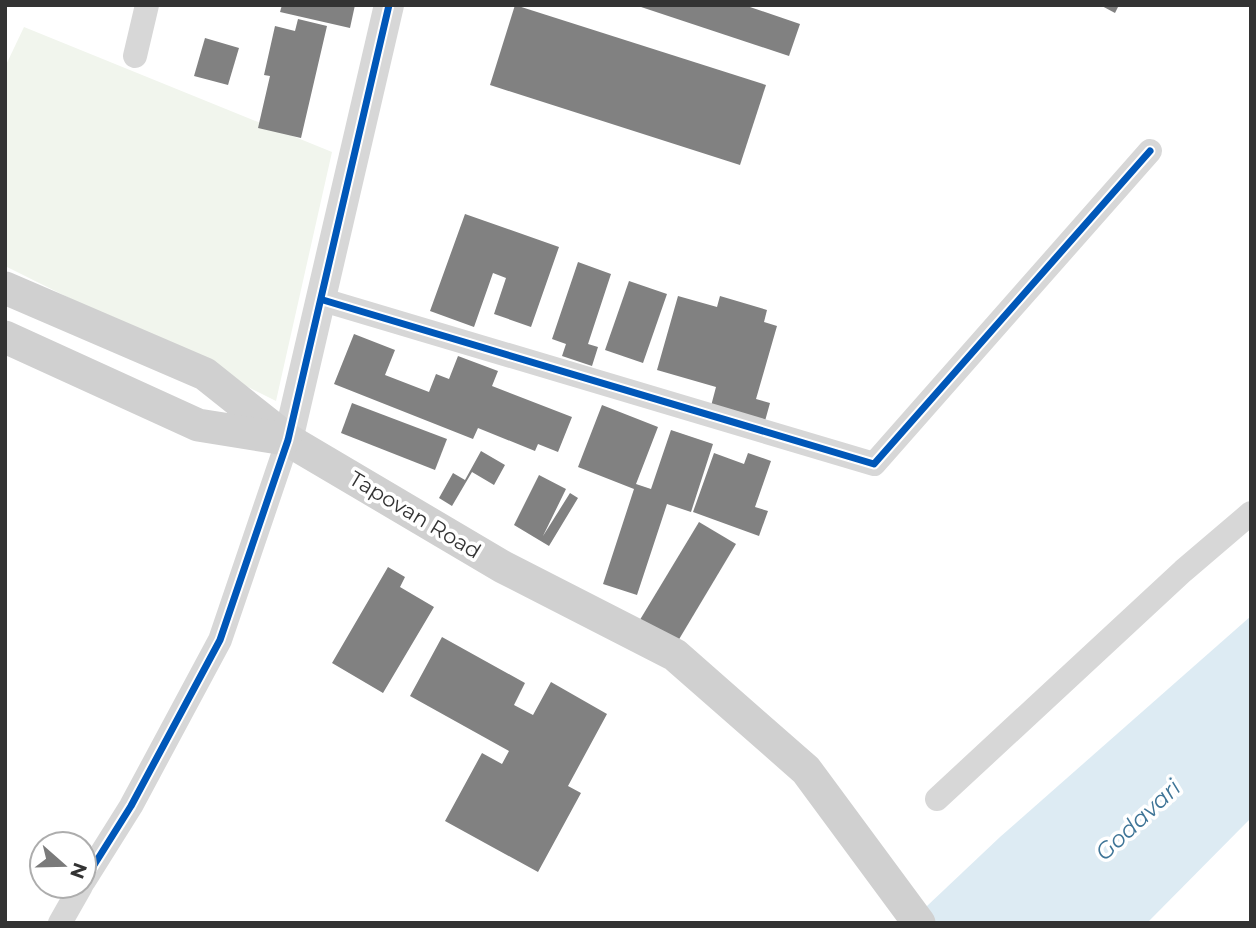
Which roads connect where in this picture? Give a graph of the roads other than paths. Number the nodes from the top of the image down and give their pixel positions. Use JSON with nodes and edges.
{"nodes":[{"id":1,"x":147,"y":5,"type":"edge"},
{"id":2,"x":389,"y":5,"type":"edge"},
{"id":3,"x":135,"y":56,"type":"dead end"},
{"id":4,"x":1150,"y":151,"type":"dead end"},
{"id":5,"x":5,"y":288,"type":"edge"},
{"id":6,"x":323,"y":300,"type":"junction"},
{"id":7,"x":5,"y":337,"type":"edge"},
{"id":8,"x":288,"y":440,"type":"junction"},
{"id":9,"x":1251,"y":513,"type":"edge"},
{"id":10,"x":937,"y":799,"type":"dead end"},
{"id":11,"x":98,"y":859,"type":"edge"},
{"id":12,"x":73,"y":900,"type":"edge"},
{"id":13,"x":60,"y":923,"type":"edge"},
{"id":14,"x":919,"y":923,"type":"edge"}],
"edges":[{"from":1,"to":3,"type":"street"},
{"from":2,"to":6,"type":"street"},
{"from":4,"to":6,"type":"street"},
{"from":5,"to":8,"type":"main road","name":"Tapovan Road"},
{"from":6,"to":8,"type":"street"},
{"from":7,"to":8,"type":"main road"},
{"from":8,"to":11,"type":"street"},
{"from":8,"to":14,"type":"main road","name":"Tapovan Road"},
{"from":9,"to":10,"type":"street"},
{"from":12,"to":13,"type":"street"}]}
